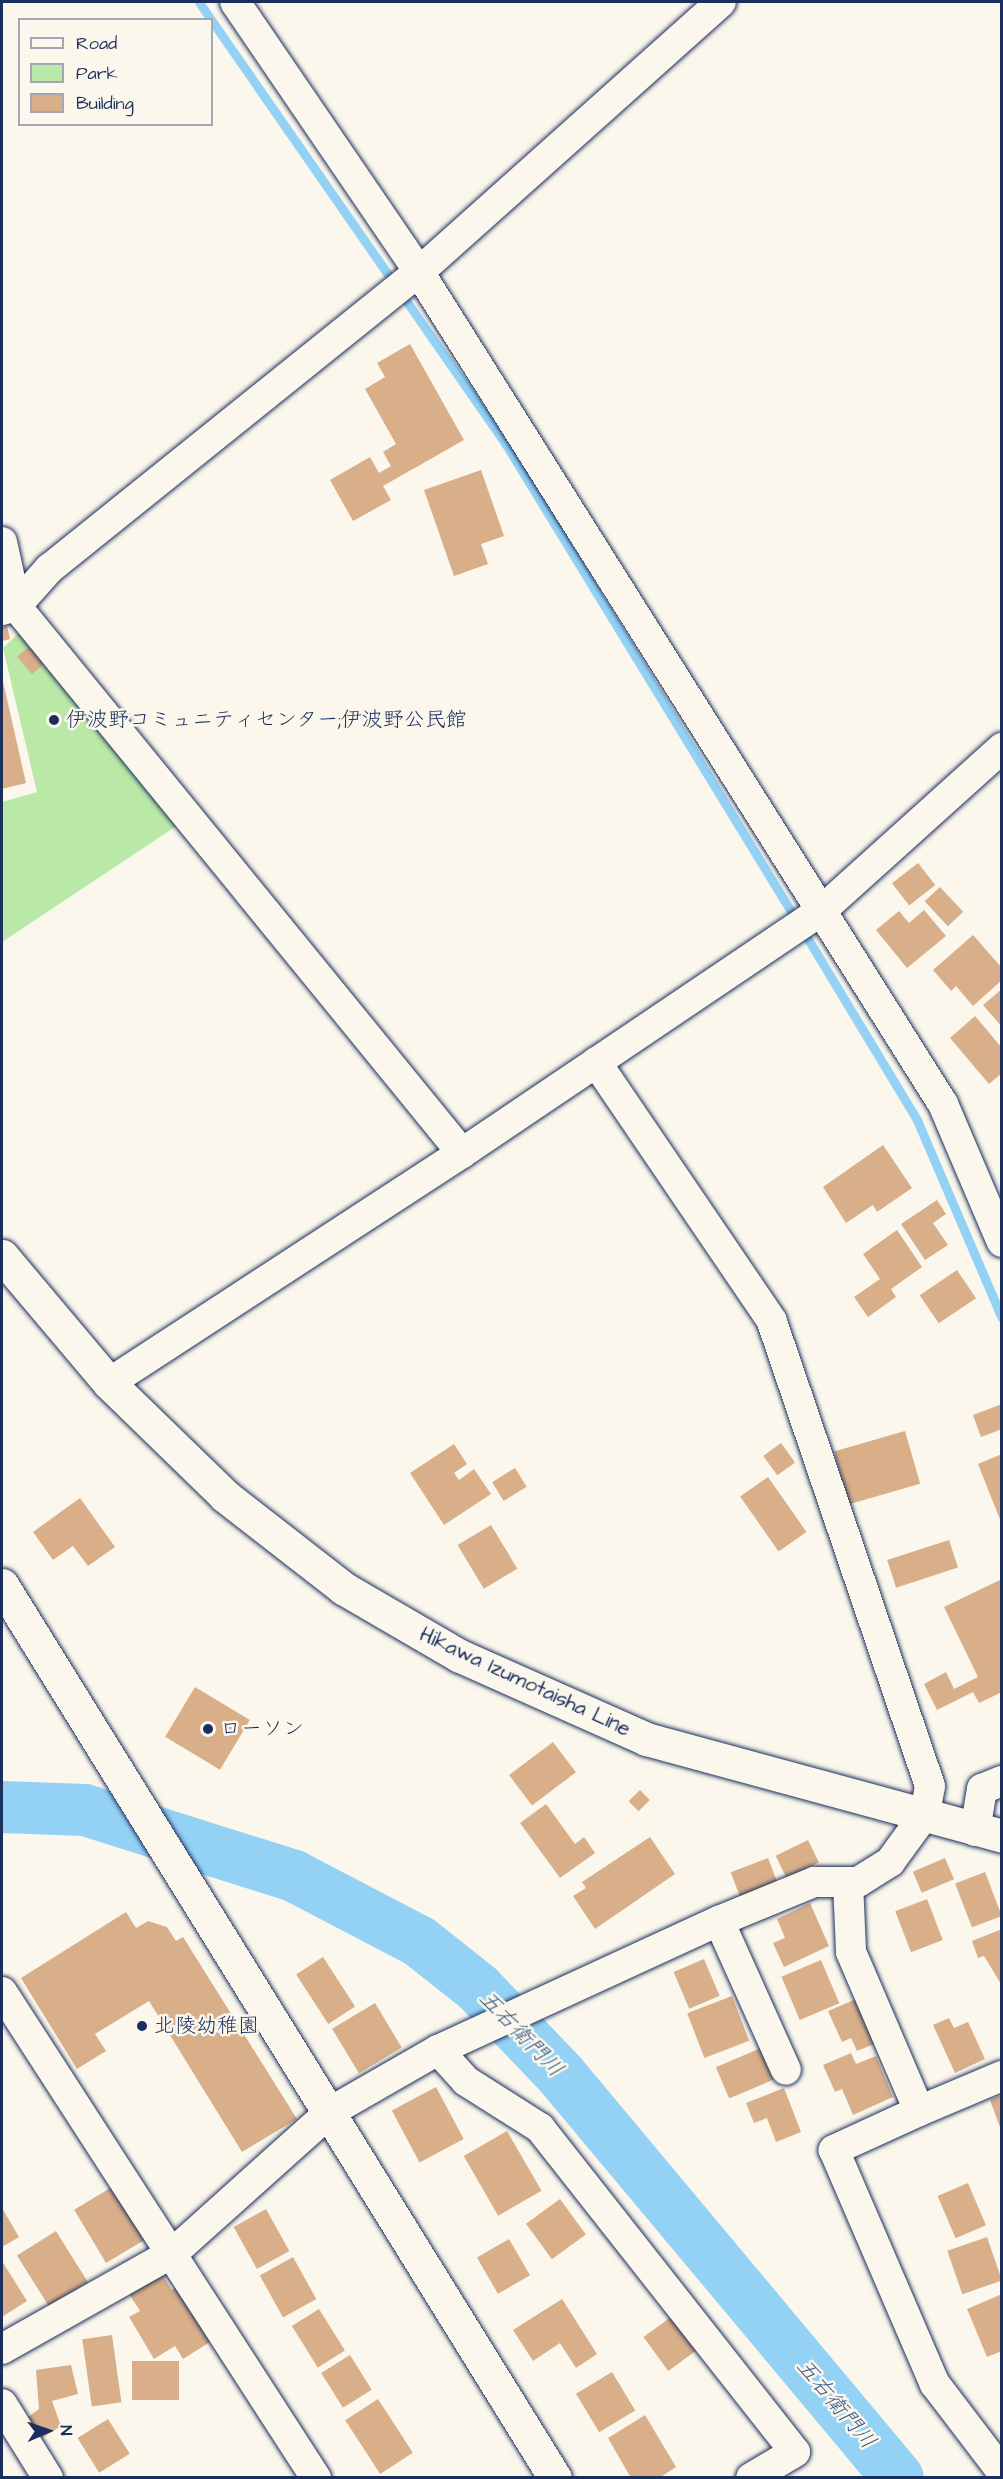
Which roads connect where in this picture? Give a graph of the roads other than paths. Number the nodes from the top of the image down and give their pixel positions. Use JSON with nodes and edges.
{"nodes":[{"id":1,"x":235,"y":2,"type":"edge"},
{"id":2,"x":721,"y":2,"type":"edge"},
{"id":3,"x":419,"y":272,"type":"junction"},
{"id":4,"x":2,"y":542,"type":"edge"},
{"id":5,"x":9,"y":608,"type":"edge"},
{"id":6,"x":1002,"y":748,"type":"edge"},
{"id":7,"x":821,"y":911,"type":"junction"},
{"id":8,"x":596,"y":1062,"type":"junction"},
{"id":9,"x":462,"y":1153,"type":"junction"},
{"id":10,"x":1002,"y":1242,"type":"edge"},
{"id":11,"x":2,"y":1256,"type":"edge"},
{"id":12,"x":109,"y":1383,"type":"junction"},
{"id":13,"x":2,"y":1585,"type":"edge"},
{"id":14,"x":1002,"y":1781,"type":"edge"},
{"id":15,"x":925,"y":1814,"type":"junction"},
{"id":16,"x":988,"y":1833,"type":"edge"},
{"id":17,"x":848,"y":1882,"type":"junction"},
{"id":18,"x":719,"y":1921,"type":"junction"},
{"id":19,"x":2,"y":1992,"type":"edge"},
{"id":20,"x":438,"y":2050,"type":"junction"},
{"id":21,"x":786,"y":2070,"type":"dead end"},
{"id":22,"x":1002,"y":2076,"type":"edge"},
{"id":23,"x":919,"y":2111,"type":"junction"},
{"id":24,"x":330,"y":2112,"type":"junction"},
{"id":25,"x":174,"y":2252,"type":"junction"},
{"id":26,"x":2,"y":2349,"type":"edge"},
{"id":27,"x":2,"y":2404,"type":"edge"},
{"id":28,"x":1002,"y":2472,"type":"edge"},
{"id":29,"x":48,"y":2478,"type":"edge"},
{"id":30,"x":316,"y":2478,"type":"edge"},
{"id":31,"x":555,"y":2478,"type":"edge"},
{"id":32,"x":752,"y":2478,"type":"edge"}],
"edges":[{"from":1,"to":3,"type":"street"},
{"from":2,"to":3,"type":"street"},
{"from":3,"to":5,"type":"street"},
{"from":3,"to":7,"type":"street"},
{"from":4,"to":5,"type":"street"},
{"from":5,"to":9,"type":"street"},
{"from":6,"to":7,"type":"street"},
{"from":7,"to":8,"type":"street"},
{"from":7,"to":10,"type":"street"},
{"from":8,"to":9,"type":"street"},
{"from":8,"to":15,"type":"street"},
{"from":9,"to":12,"type":"street"},
{"from":11,"to":12,"type":"main road","name":"Hikawa Izumotaisha Line"},
{"from":12,"to":15,"type":"main road","name":"Hikawa Izumotaisha Line"},
{"from":13,"to":24,"type":"main road"},
{"from":14,"to":16,"type":"street"},
{"from":15,"to":16,"type":"main road","name":"Hikawa Izumotaisha Line"},
{"from":15,"to":17,"type":"street"},
{"from":17,"to":18,"type":"street"},
{"from":17,"to":23,"type":"street"},
{"from":18,"to":20,"type":"street"},
{"from":18,"to":21,"type":"street"},
{"from":19,"to":25,"type":"street"},
{"from":20,"to":24,"type":"street"},
{"from":20,"to":32,"type":"street"},
{"from":22,"to":23,"type":"street"},
{"from":23,"to":28,"type":"street"},
{"from":24,"to":25,"type":"street"},
{"from":24,"to":31,"type":"main road"},
{"from":25,"to":26,"type":"street"},
{"from":25,"to":30,"type":"street"},
{"from":27,"to":29,"type":"street"}]}
